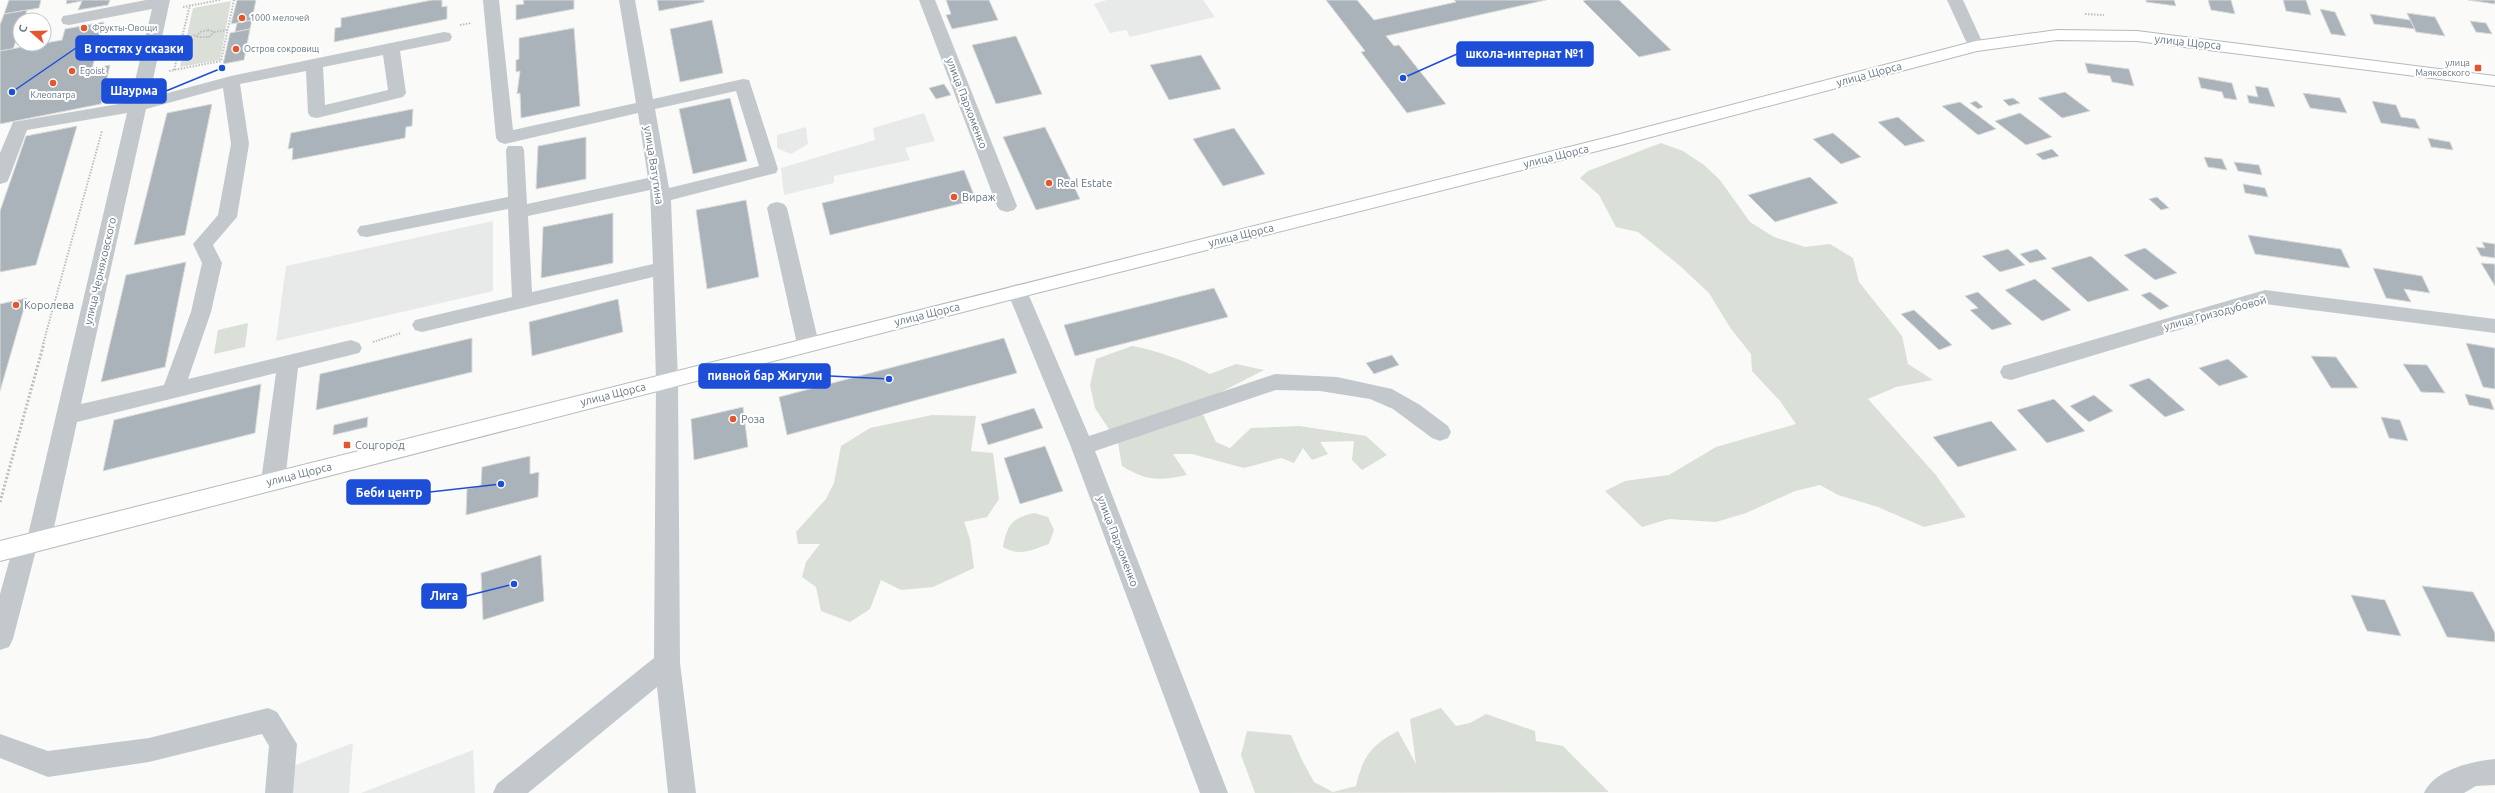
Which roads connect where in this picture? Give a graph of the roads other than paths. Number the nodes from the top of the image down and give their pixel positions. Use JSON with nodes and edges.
{"nodes":[{"id":1,"x":491,"y":0,"type":"edge"},
{"id":2,"x":627,"y":0,"type":"edge"},
{"id":3,"x":926,"y":0,"type":"edge"},
{"id":4,"x":1955,"y":0,"type":"edge"},
{"id":5,"x":161,"y":4,"type":"edge"},
{"id":6,"x":69,"y":20,"type":"dead end"},
{"id":7,"x":444,"y":37,"type":"road end"},
{"id":8,"x":1976,"y":46,"type":"junction"},
{"id":9,"x":391,"y":48,"type":"junction"},
{"id":10,"x":314,"y":64,"type":"junction"},
{"id":11,"x":231,"y":81,"type":"junction"},
{"id":12,"x":2495,"y":81,"type":"edge"},
{"id":13,"x":138,"y":106,"type":"junction"},
{"id":14,"x":645,"y":106,"type":"junction"},
{"id":15,"x":515,"y":150,"type":"dead end"},
{"id":16,"x":0,"y":178,"type":"edge"},
{"id":17,"x":659,"y":189,"type":"junction"},
{"id":18,"x":518,"y":206,"type":"junction"},
{"id":19,"x":1007,"y":206,"type":"dead end"},
{"id":20,"x":776,"y":208,"type":"dead end"},
{"id":21,"x":367,"y":231,"type":"dead end"},
{"id":22,"x":663,"y":268,"type":"junction"},
{"id":23,"x":1017,"y":291,"type":"junction"},
{"id":24,"x":522,"y":301,"type":"junction"},
{"id":25,"x":422,"y":325,"type":"road end"},
{"id":26,"x":2495,"y":326,"type":"edge"},
{"id":27,"x":808,"y":344,"type":"junction"},
{"id":28,"x":351,"y":348,"type":"road end"},
{"id":29,"x":288,"y":362,"type":"junction"},
{"id":30,"x":2011,"y":372,"type":"dead end"},
{"id":31,"x":668,"y":380,"type":"junction"},
{"id":32,"x":173,"y":391,"type":"junction"},
{"id":33,"x":67,"y":416,"type":"junction"},
{"id":34,"x":1440,"y":432,"type":"dead end"},
{"id":35,"x":1082,"y":447,"type":"junction"},
{"id":36,"x":274,"y":481,"type":"junction"},
{"id":37,"x":32,"y":543,"type":"junction"},
{"id":38,"x":0,"y":551,"type":"edge"},
{"id":39,"x":0,"y":640,"type":"edge"},
{"id":40,"x":667,"y":663,"type":"junction"},
{"id":41,"x":0,"y":746,"type":"edge"},
{"id":42,"x":2495,"y":772,"type":"edge"},
{"id":43,"x":278,"y":793,"type":"edge"},
{"id":44,"x":507,"y":793,"type":"edge"},
{"id":45,"x":682,"y":793,"type":"edge"},
{"id":46,"x":1214,"y":793,"type":"edge"},
{"id":47,"x":2438,"y":793,"type":"edge"}],
"edges":[{"from":1,"to":14,"type":"street"},
{"from":2,"to":14,"type":"street","name":"улица Ватутина"},
{"from":3,"to":19,"type":"street","name":"улица Пархоменко"},
{"from":4,"to":8,"type":"street"},
{"from":5,"to":6,"type":"street"},
{"from":5,"to":13,"type":"street","name":"улица Черняховского"},
{"from":7,"to":9,"type":"street"},
{"from":8,"to":12,"type":"main road","name":"улица Щорса"},
{"from":8,"to":23,"type":"main road","name":"улица Щорса"},
{"from":9,"to":10,"type":"street"},
{"from":9,"to":10,"type":"street"},
{"from":10,"to":11,"type":"street"},
{"from":11,"to":13,"type":"street"},
{"from":11,"to":32,"type":"street"},
{"from":13,"to":16,"type":"street"},
{"from":13,"to":33,"type":"street","name":"улица Черняховского"},
{"from":14,"to":17,"type":"street","name":"улица Ватутина"},
{"from":14,"to":17,"type":"street"},
{"from":15,"to":18,"type":"street"},
{"from":17,"to":18,"type":"street"},
{"from":17,"to":22,"type":"street","name":"улица Ватутина"},
{"from":18,"to":21,"type":"street"},
{"from":18,"to":24,"type":"street"},
{"from":20,"to":27,"type":"street"},
{"from":22,"to":24,"type":"street"},
{"from":22,"to":31,"type":"street","name":"улица Ватутина"},
{"from":23,"to":27,"type":"main road","name":"улица Щорса"},
{"from":23,"to":35,"type":"street","name":"улица Пархоменко"},
{"from":24,"to":25,"type":"street"},
{"from":26,"to":30,"type":"street","name":"улица Гризодубовой"},
{"from":27,"to":31,"type":"main road","name":"улица Щорса"},
{"from":28,"to":29,"type":"street"},
{"from":29,"to":32,"type":"street"},
{"from":29,"to":36,"type":"street"},
{"from":31,"to":36,"type":"main road","name":"улица Щорса"},
{"from":31,"to":40,"type":"street","name":"улица Ватутина"},
{"from":32,"to":33,"type":"street"},
{"from":33,"to":37,"type":"street","name":"улица Черняховского"},
{"from":34,"to":35,"type":"street"},
{"from":35,"to":46,"type":"street","name":"улица Пархоменко"},
{"from":36,"to":37,"type":"main road","name":"улица Щорса"},
{"from":37,"to":38,"type":"main road","name":"улица Щорса"},
{"from":37,"to":39,"type":"street","name":"улица Черняховского"},
{"from":40,"to":44,"type":"street"},
{"from":40,"to":45,"type":"street","name":"улица Ватутина"},
{"from":41,"to":43,"type":"street"},
{"from":42,"to":47,"type":"street"}]}
